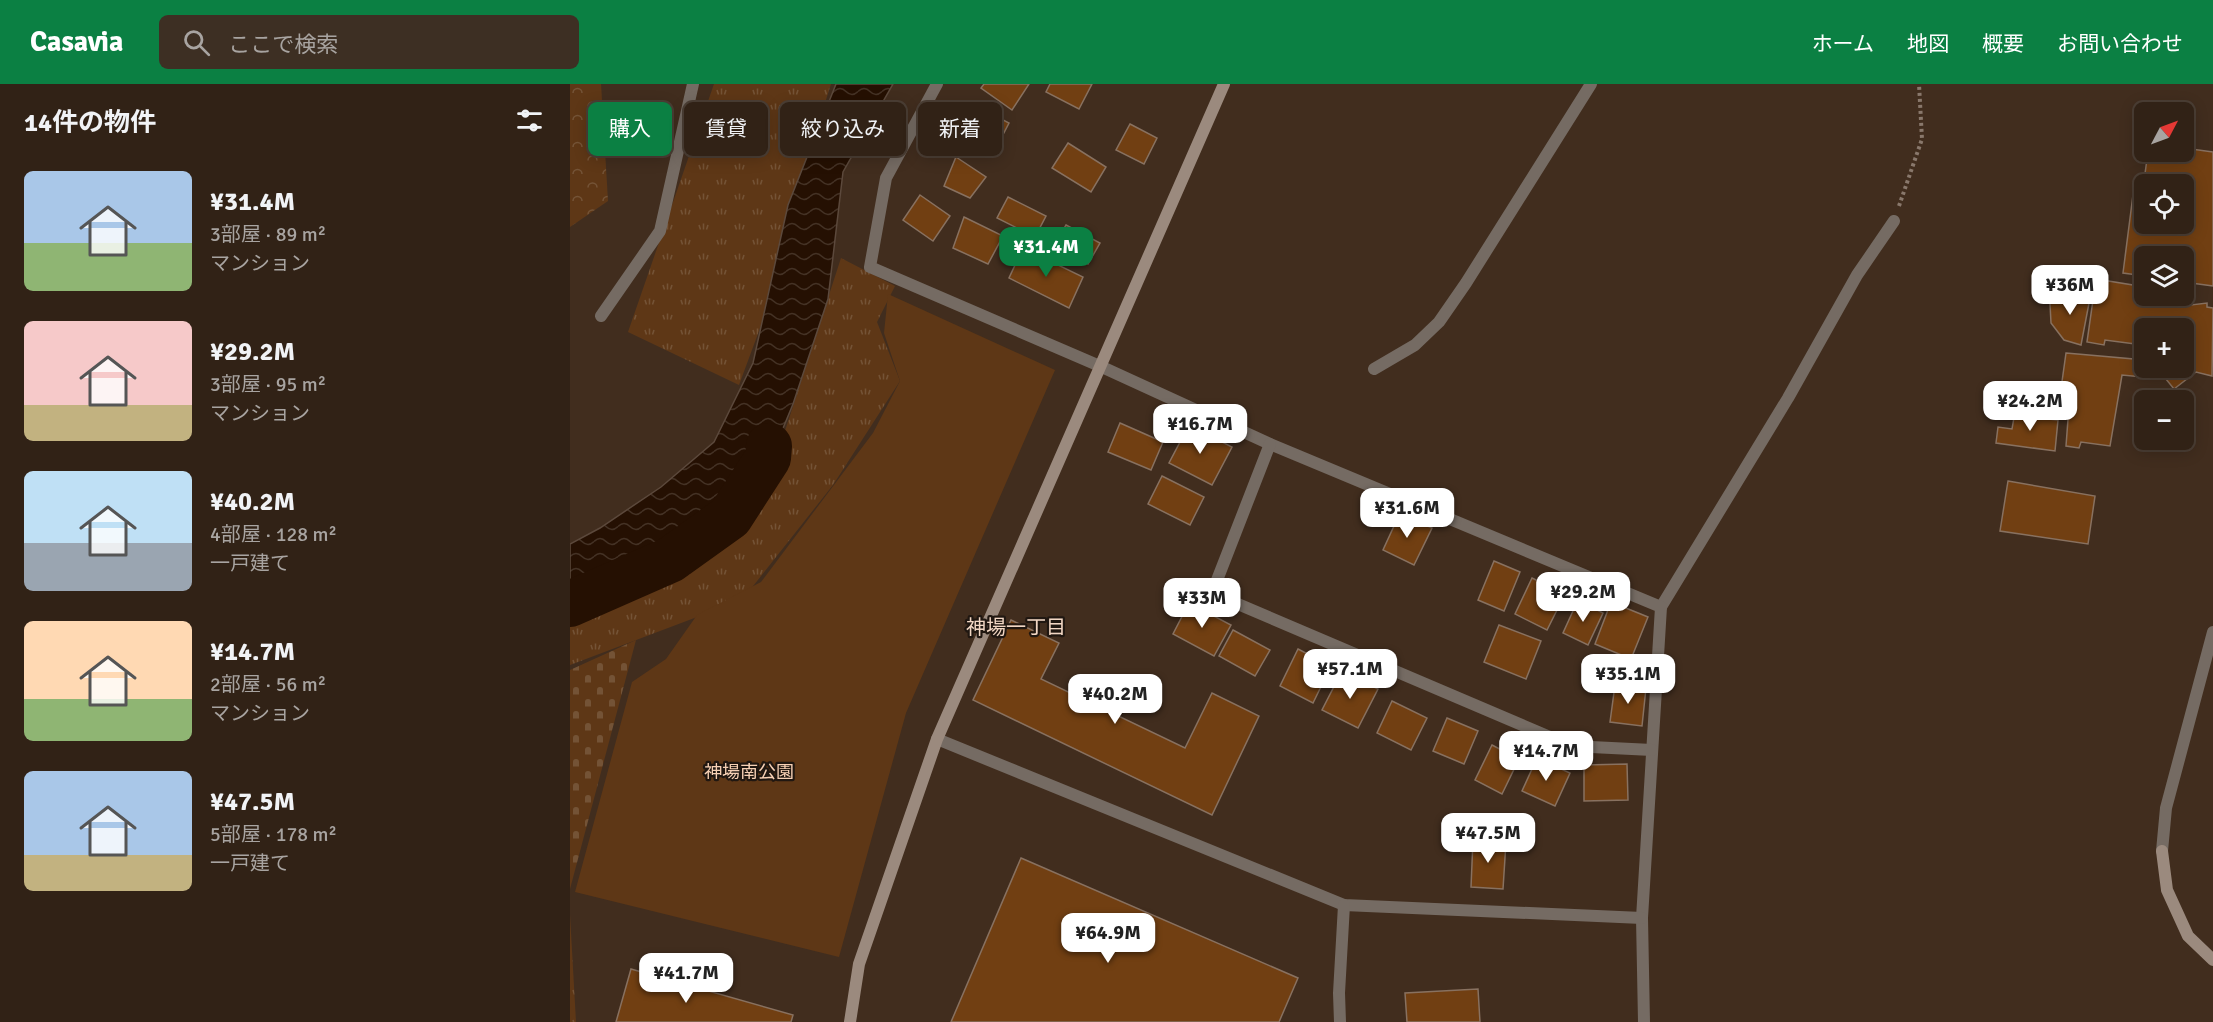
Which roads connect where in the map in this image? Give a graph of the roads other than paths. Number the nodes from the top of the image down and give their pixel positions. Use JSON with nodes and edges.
{"nodes":[{"id":1,"x":693,"y":84,"type":"edge"},
{"id":2,"x":937,"y":84,"type":"edge"},
{"id":3,"x":1224,"y":84,"type":"edge"},
{"id":4,"x":1591,"y":84,"type":"edge"},
{"id":5,"x":1894,"y":221,"type":"road end"},
{"id":6,"x":601,"y":316,"type":"dead end"},
{"id":7,"x":1101,"y":367,"type":"junction"},
{"id":8,"x":1374,"y":369,"type":"dead end"},
{"id":9,"x":1270,"y":444,"type":"junction"},
{"id":10,"x":1661,"y":607,"type":"junction"},
{"id":11,"x":2213,"y":632,"type":"edge"},
{"id":12,"x":937,"y":739,"type":"junction"},
{"id":13,"x":1652,"y":750,"type":"junction"},
{"id":14,"x":1344,"y":905,"type":"junction"},
{"id":15,"x":1642,"y":918,"type":"junction"},
{"id":16,"x":2213,"y":960,"type":"edge"},
{"id":17,"x":850,"y":1022,"type":"edge"},
{"id":18,"x":1340,"y":1022,"type":"edge"},
{"id":19,"x":1644,"y":1022,"type":"edge"}],
"edges":[{"from":1,"to":6,"type":"street"},
{"from":2,"to":7,"type":"street"},
{"from":3,"to":7,"type":"street"},
{"from":4,"to":8,"type":"street"},
{"from":5,"to":10,"type":"street"},
{"from":7,"to":9,"type":"street"},
{"from":7,"to":12,"type":"street"},
{"from":9,"to":10,"type":"street"},
{"from":9,"to":13,"type":"street"},
{"from":10,"to":13,"type":"street"},
{"from":11,"to":16,"type":"street"},
{"from":12,"to":14,"type":"street"},
{"from":12,"to":17,"type":"street"},
{"from":13,"to":15,"type":"street"},
{"from":14,"to":15,"type":"street"},
{"from":14,"to":18,"type":"street"},
{"from":15,"to":19,"type":"street"}]}
